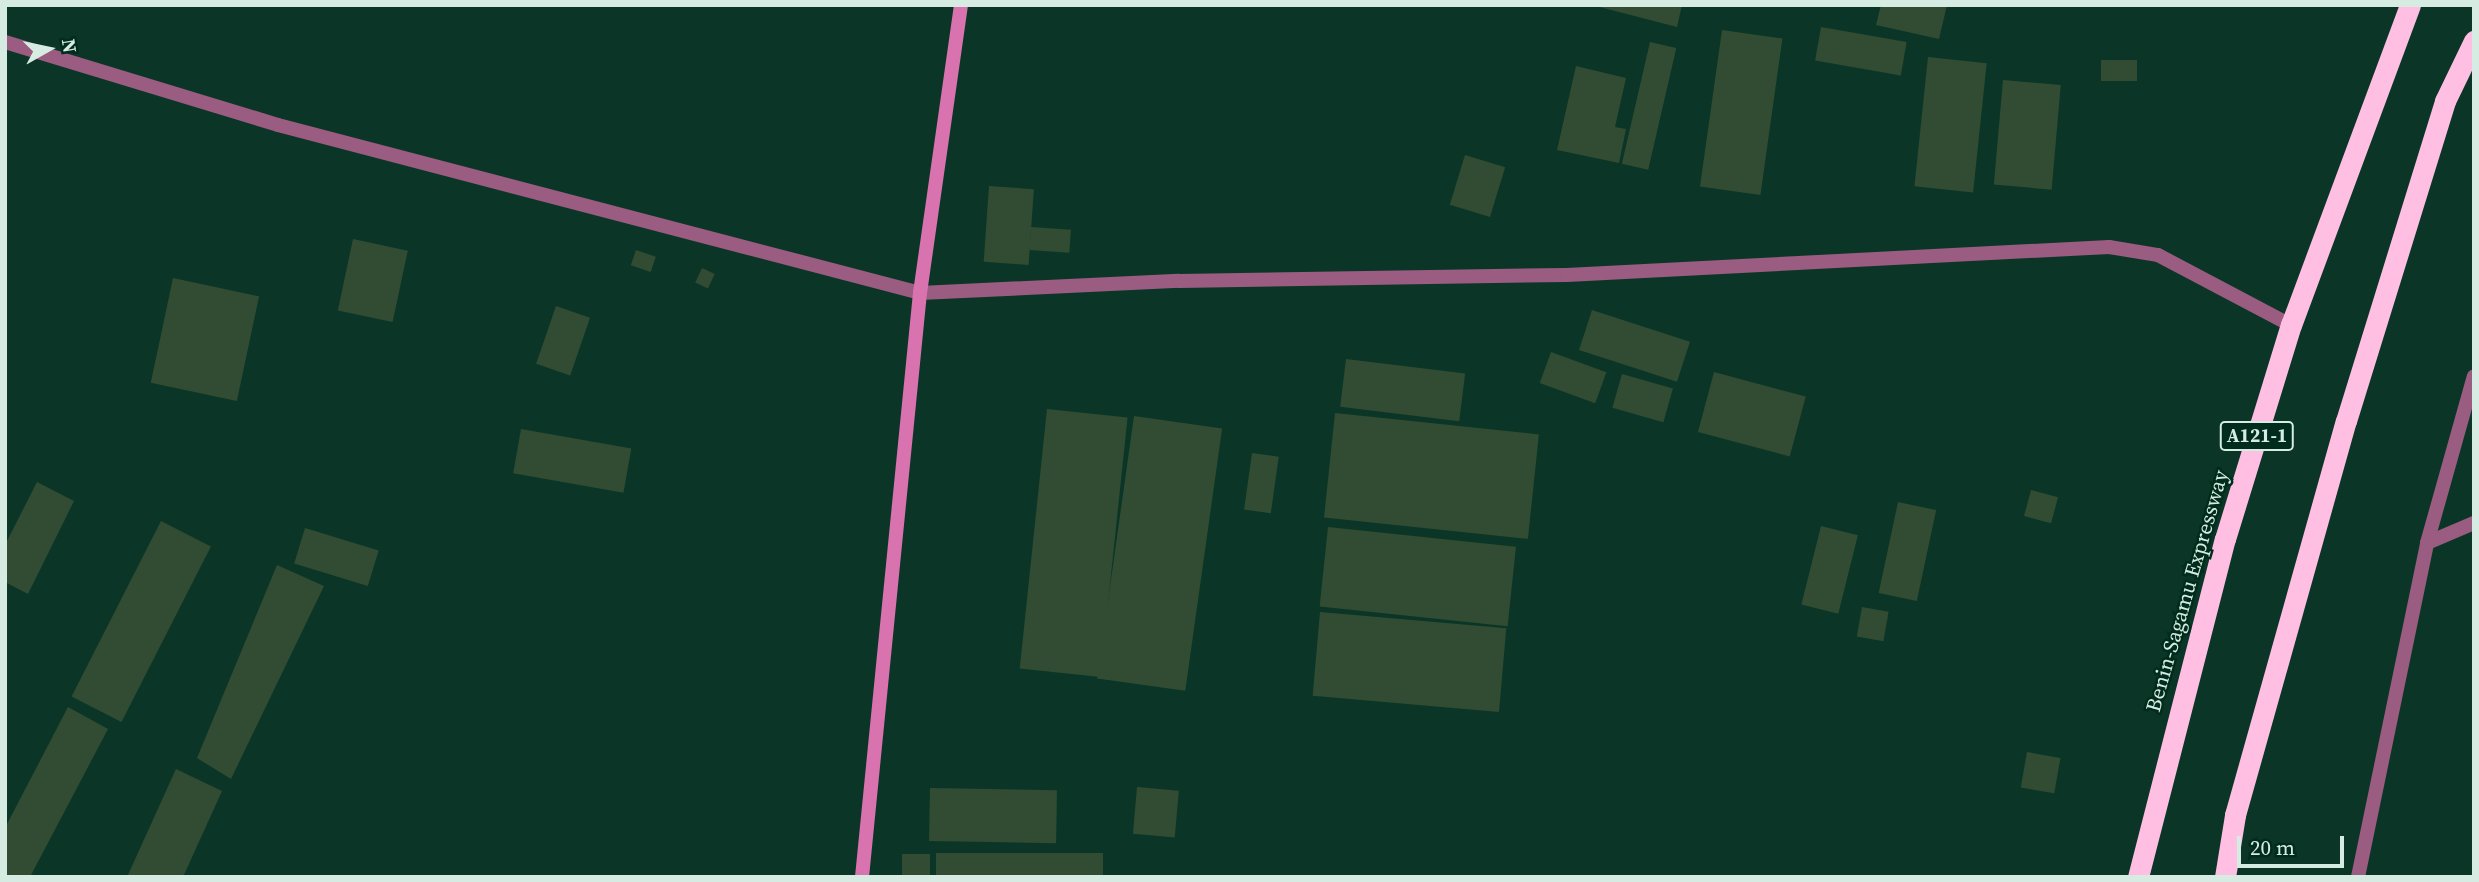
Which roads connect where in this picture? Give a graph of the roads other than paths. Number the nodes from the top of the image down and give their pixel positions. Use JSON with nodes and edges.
{"nodes":[{"id":1,"x":961,"y":5,"type":"edge"},
{"id":2,"x":2410,"y":5,"type":"edge"},
{"id":3,"x":2474,"y":41,"type":"edge"},
{"id":4,"x":5,"y":42,"type":"edge"},
{"id":5,"x":920,"y":293,"type":"junction"},
{"id":6,"x":2291,"y":325,"type":"junction"},
{"id":7,"x":2474,"y":376,"type":"edge"},
{"id":8,"x":2474,"y":523,"type":"edge"},
{"id":9,"x":2427,"y":543,"type":"junction"},
{"id":10,"x":862,"y":877,"type":"edge"},
{"id":11,"x":2138,"y":877,"type":"edge"},
{"id":12,"x":2225,"y":877,"type":"edge"},
{"id":13,"x":2358,"y":877,"type":"edge"}],
"edges":[{"from":1,"to":5,"type":"street"},
{"from":2,"to":6,"type":"highway","name":"Benin-Sagamu Expressway","number":"A121-1"},
{"from":3,"to":12,"type":"highway"},
{"from":4,"to":5,"type":"street"},
{"from":5,"to":6,"type":"street"},
{"from":5,"to":10,"type":"street"},
{"from":6,"to":11,"type":"highway","name":"Benin-Sagamu Expressway","number":"A121-1"},
{"from":7,"to":9,"type":"street"},
{"from":8,"to":9,"type":"street"},
{"from":9,"to":13,"type":"street"}]}
